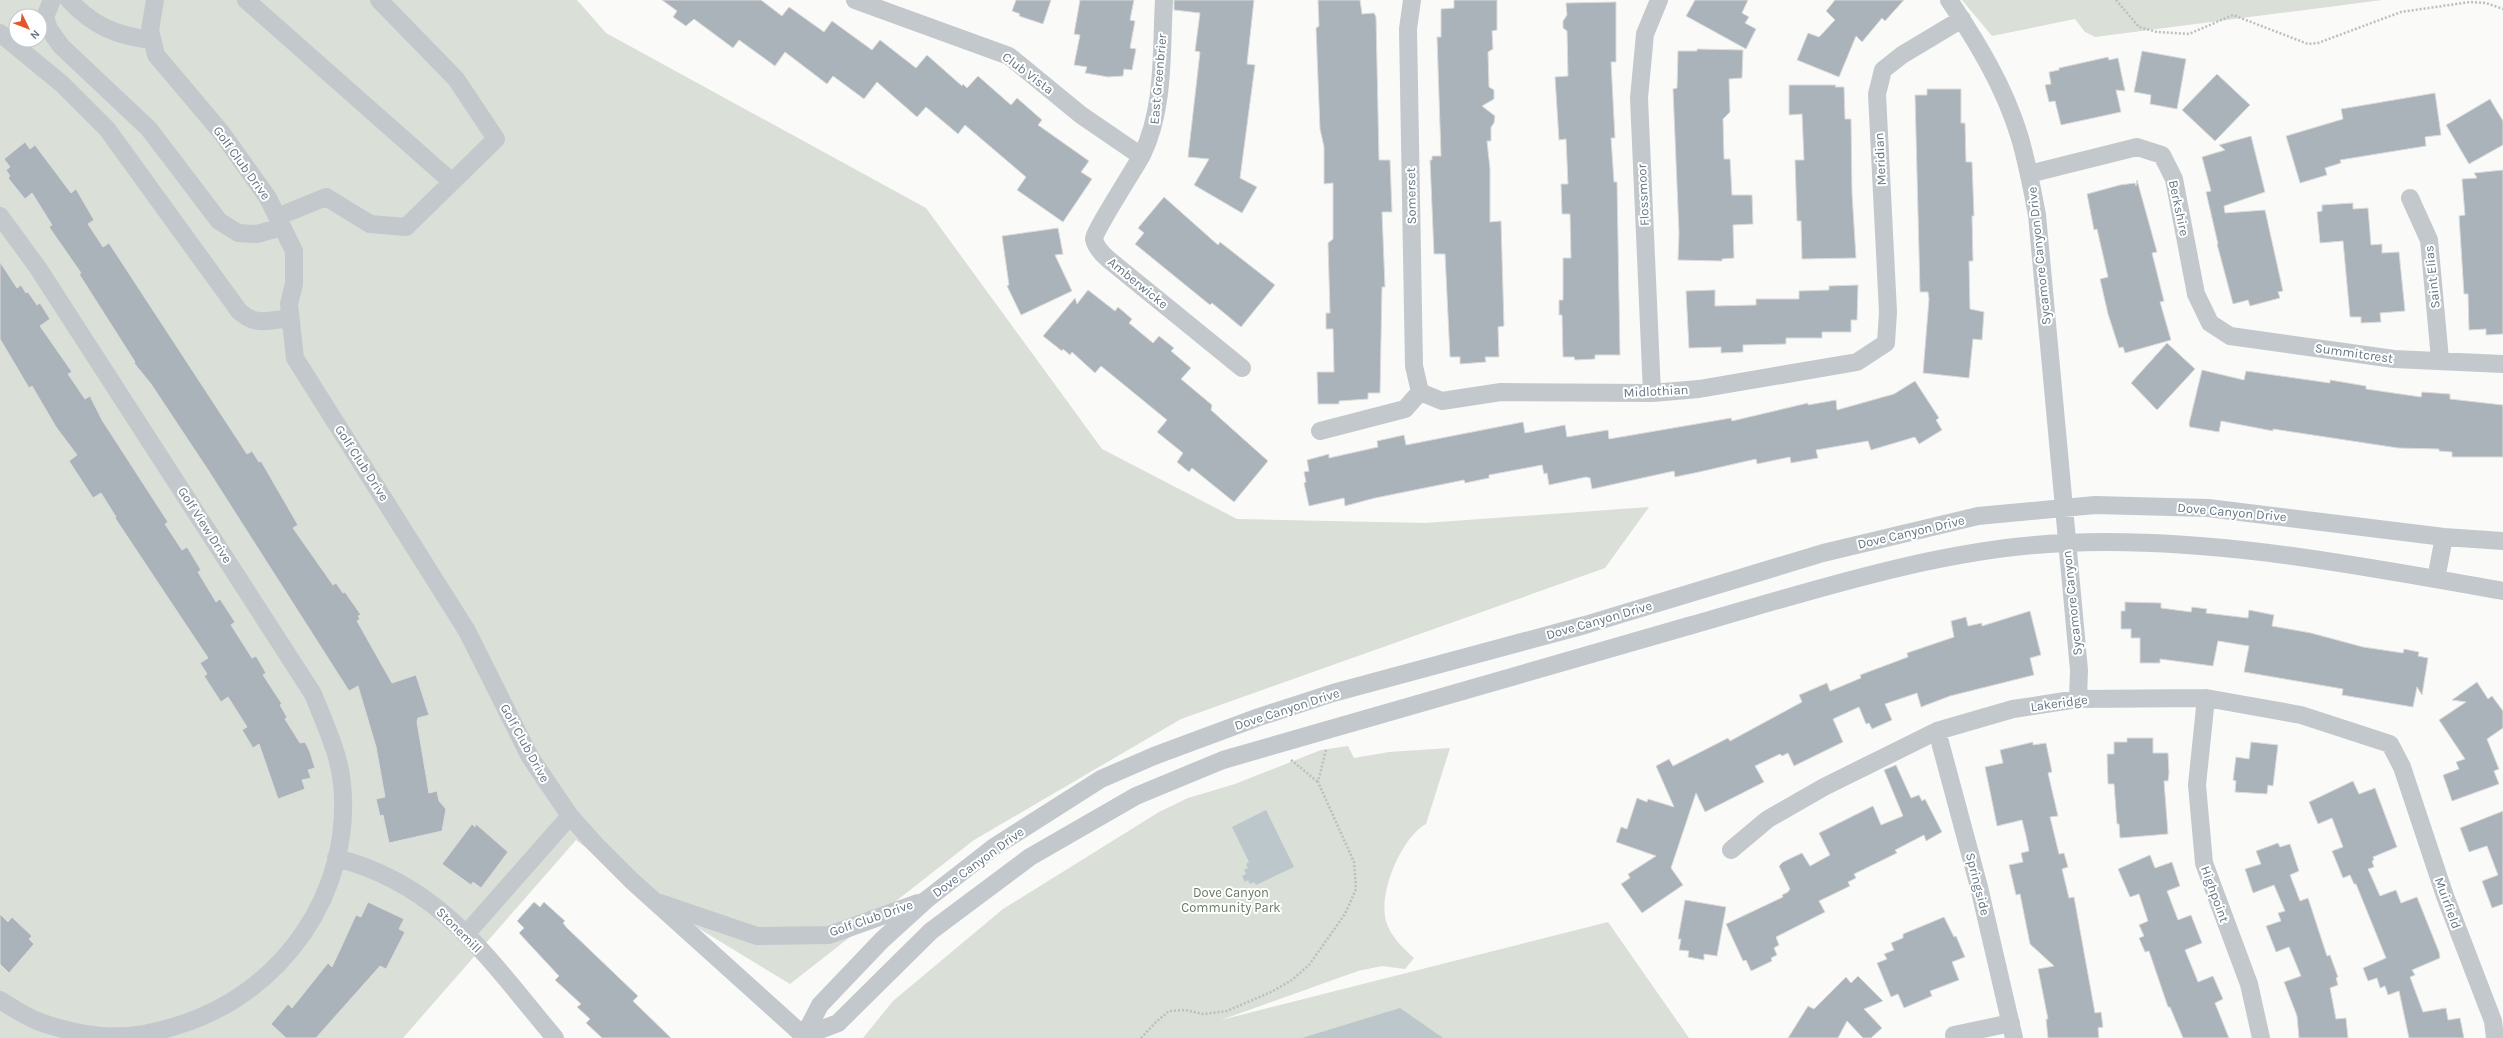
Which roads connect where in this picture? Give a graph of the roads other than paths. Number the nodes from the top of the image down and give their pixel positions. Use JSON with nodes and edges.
{"nodes":[{"id":1,"x":52,"y":0,"type":"edge"},
{"id":2,"x":69,"y":0,"type":"edge"},
{"id":3,"x":155,"y":0,"type":"edge"},
{"id":4,"x":246,"y":0,"type":"edge"},
{"id":5,"x":380,"y":0,"type":"edge"},
{"id":6,"x":855,"y":0,"type":"edge"},
{"id":7,"x":1164,"y":0,"type":"edge"},
{"id":8,"x":1412,"y":0,"type":"edge"},
{"id":9,"x":1659,"y":0,"type":"edge"},
{"id":10,"x":1949,"y":0,"type":"edge"},
{"id":11,"x":1962,"y":19,"type":"junction"},
{"id":12,"x":0,"y":34,"type":"edge"},
{"id":13,"x":152,"y":40,"type":"junction"},
{"id":14,"x":66,"y":51,"type":"junction"},
{"id":15,"x":50,"y":75,"type":"junction"},
{"id":16,"x":1141,"y":156,"type":"junction"},
{"id":17,"x":2029,"y":174,"type":"junction"},
{"id":18,"x":452,"y":182,"type":"junction"},
{"id":19,"x":2410,"y":198,"type":"dead end"},
{"id":20,"x":0,"y":216,"type":"edge"},
{"id":21,"x":280,"y":222,"type":"junction"},
{"id":22,"x":290,"y":318,"type":"junction"},
{"id":23,"x":2210,"y":323,"type":"joint"},
{"id":24,"x":1886,"y":343,"type":"joint"},
{"id":25,"x":2440,"y":359,"type":"junction"},
{"id":26,"x":2503,"y":364,"type":"edge"},
{"id":27,"x":1242,"y":368,"type":"dead end"},
{"id":28,"x":1420,"y":392,"type":"junction"},
{"id":29,"x":1652,"y":393,"type":"junction"},
{"id":30,"x":1320,"y":431,"type":"dead end"},
{"id":31,"x":2063,"y":507,"type":"junction"},
{"id":32,"x":2444,"y":537,"type":"junction"},
{"id":33,"x":2503,"y":541,"type":"edge"},
{"id":34,"x":2066,"y":542,"type":"junction"},
{"id":35,"x":2436,"y":578,"type":"junction"},
{"id":36,"x":2503,"y":590,"type":"edge"},
{"id":37,"x":2078,"y":698,"type":"junction"},
{"id":38,"x":2206,"y":698,"type":"junction"},
{"id":39,"x":1937,"y":731,"type":"junction"},
{"id":40,"x":2402,"y":767,"type":"joint"},
{"id":41,"x":570,"y":816,"type":"junction"},
{"id":42,"x":1731,"y":850,"type":"dead end"},
{"id":43,"x":336,"y":858,"type":"junction"},
{"id":44,"x":926,"y":900,"type":"junction"},
{"id":45,"x":654,"y":901,"type":"junction"},
{"id":46,"x":466,"y":934,"type":"junction"},
{"id":47,"x":0,"y":1000,"type":"edge"},
{"id":48,"x":2013,"y":1031,"type":"edge"},
{"id":49,"x":1954,"y":1036,"type":"dead end"},
{"id":50,"x":102,"y":1037,"type":"edge"},
{"id":51,"x":803,"y":1037,"type":"edge"},
{"id":52,"x":555,"y":1038,"type":"edge"},
{"id":53,"x":2261,"y":1038,"type":"edge"},
{"id":54,"x":2495,"y":1038,"type":"edge"}],
"edges":[{"from":1,"to":14,"type":"street"},
{"from":2,"to":13,"type":"street"},
{"from":3,"to":13,"type":"street","name":"Golf Club Drive"},
{"from":4,"to":18,"type":"street"},
{"from":5,"to":18,"type":"street"},
{"from":6,"to":16,"type":"street","name":"Club Vista"},
{"from":7,"to":16,"type":"street","name":"East Greenbrier"},
{"from":8,"to":28,"type":"street","name":"Somerset"},
{"from":9,"to":29,"type":"street","name":"Flossmoor"},
{"from":10,"to":11,"type":"street","name":"Sycamore Canyon Drive"},
{"from":11,"to":17,"type":"street","name":"Sycamore Canyon Drive"},
{"from":11,"to":24,"type":"street","name":"Meridian"},
{"from":12,"to":15,"type":"street"},
{"from":13,"to":21,"type":"street","name":"Golf Club Drive"},
{"from":14,"to":15,"type":"street"},
{"from":14,"to":21,"type":"street"},
{"from":15,"to":22,"type":"street"},
{"from":16,"to":27,"type":"street","name":"Amberwicke"},
{"from":17,"to":23,"type":"street","name":"Berkshire"},
{"from":17,"to":31,"type":"street","name":"Sycamore Canyon Drive"},
{"from":18,"to":21,"type":"street"},
{"from":19,"to":25,"type":"street","name":"Saint Elias"},
{"from":20,"to":43,"type":"street","name":"Golf View Drive"},
{"from":21,"to":22,"type":"street","name":"Golf Club Drive"},
{"from":22,"to":41,"type":"street","name":"Golf Club Drive"},
{"from":23,"to":25,"type":"street","name":"Summitcrest"},
{"from":24,"to":29,"type":"street","name":"Midlothian"},
{"from":25,"to":26,"type":"street","name":"Summitcrest"},
{"from":28,"to":29,"type":"street","name":"Midlothian"},
{"from":28,"to":30,"type":"street"},
{"from":31,"to":32,"type":"street","name":"Dove Canyon Drive"},
{"from":31,"to":34,"type":"street","name":"Sycamore Canyon"},
{"from":31,"to":44,"type":"street","name":"Dove Canyon Drive"},
{"from":32,"to":33,"type":"street","name":"Dove Canyon Drive"},
{"from":32,"to":35,"type":"street"},
{"from":34,"to":35,"type":"street","name":"Dove Canyon Drive"},
{"from":34,"to":37,"type":"street","name":"Sycamore Canyon"},
{"from":34,"to":51,"type":"street","name":"Dove Canyon Drive"},
{"from":35,"to":36,"type":"street","name":"Dove Canyon Drive"},
{"from":37,"to":38,"type":"street","name":"Lakeridge"},
{"from":37,"to":39,"type":"street","name":"Lakeridge"},
{"from":38,"to":40,"type":"street","name":"Lakeridge"},
{"from":38,"to":53,"type":"street","name":"Highpoint"},
{"from":39,"to":42,"type":"street","name":"Lakeridge"},
{"from":39,"to":48,"type":"street","name":"Springside"},
{"from":40,"to":54,"type":"street","name":"Muirfield"},
{"from":41,"to":45,"type":"street","name":"Golf Club Drive"},
{"from":41,"to":46,"type":"street"},
{"from":43,"to":46,"type":"street","name":"Stonemill"},
{"from":43,"to":50,"type":"street","name":"Golf View Drive"},
{"from":44,"to":45,"type":"street","name":"Golf Club Drive"},
{"from":44,"to":51,"type":"street","name":"Dove Canyon Drive"},
{"from":45,"to":51,"type":"street","name":"Golf Club Drive"},
{"from":46,"to":52,"type":"street","name":"Stonemill"},
{"from":47,"to":50,"type":"street","name":"Golf View Drive"},
{"from":48,"to":49,"type":"street"}]}
